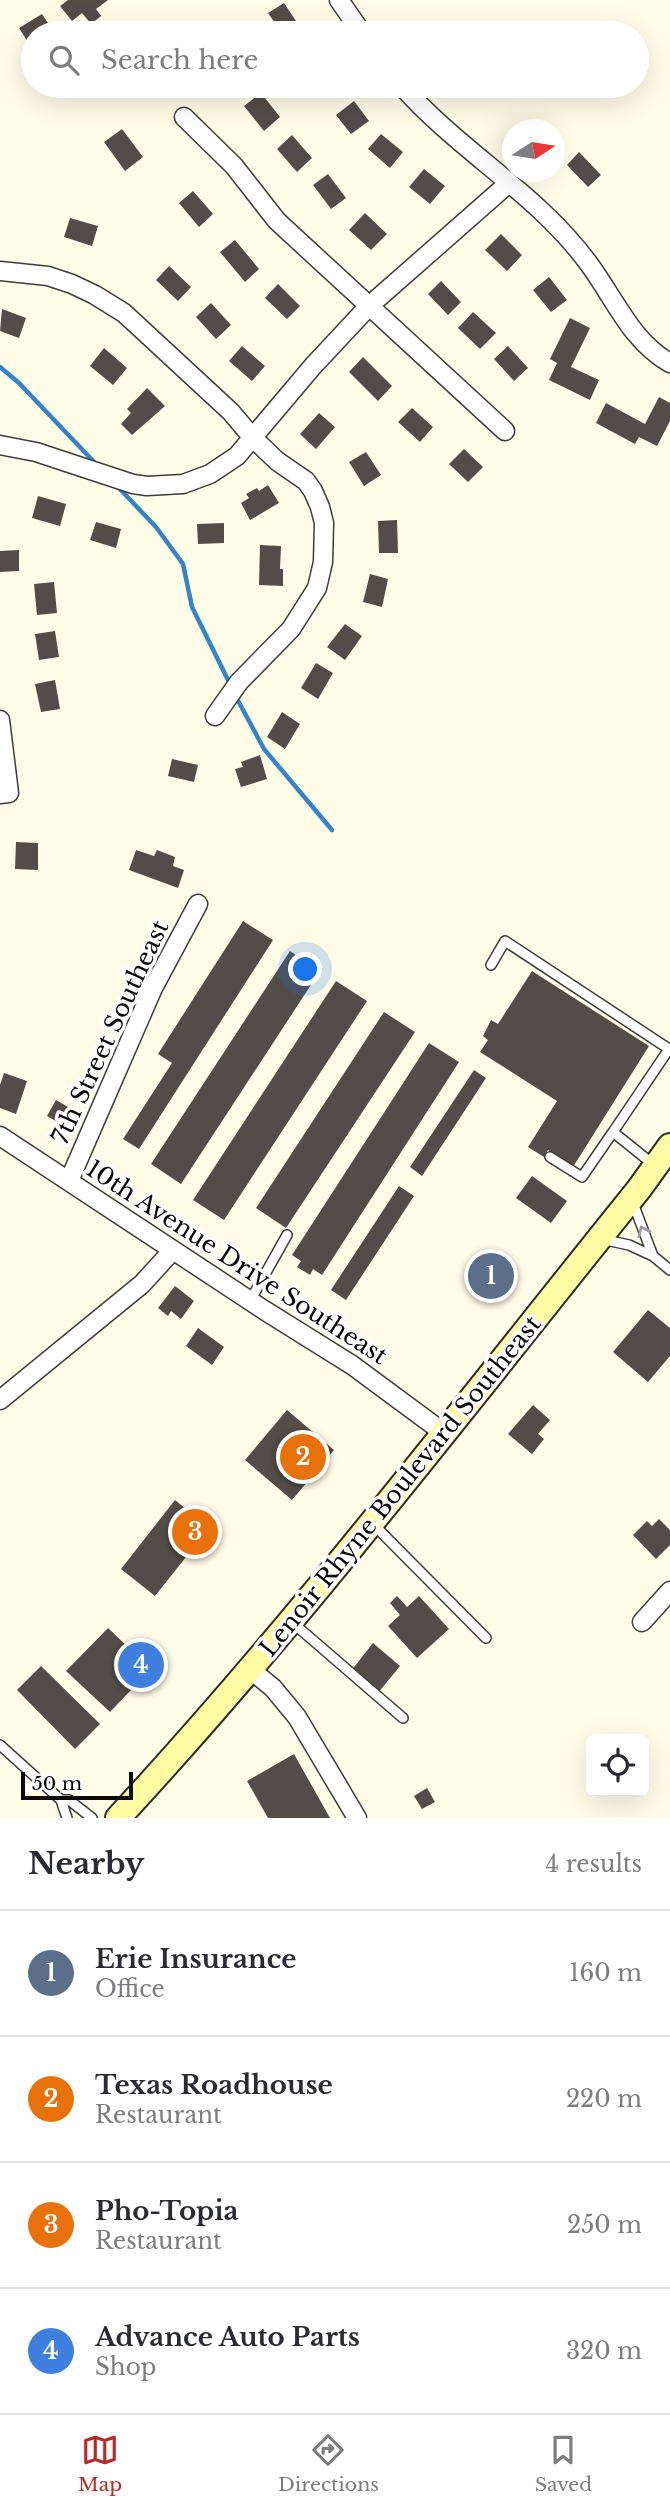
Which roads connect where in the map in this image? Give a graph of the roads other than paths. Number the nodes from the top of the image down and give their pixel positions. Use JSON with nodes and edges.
{"nodes":[{"id":1,"x":340,"y":0,"type":"edge"},
{"id":2,"x":354,"y":21,"type":"edge"},
{"id":3,"x":414,"y":98,"type":"edge"},
{"id":4,"x":184,"y":117,"type":"dead end"},
{"id":5,"x":509,"y":183,"type":"junction"},
{"id":6,"x":0,"y":271,"type":"edge"},
{"id":7,"x":369,"y":306,"type":"junction"},
{"id":8,"x":670,"y":363,"type":"edge"},
{"id":9,"x":505,"y":431,"type":"dead end"},
{"id":10,"x":252,"y":438,"type":"junction"},
{"id":11,"x":0,"y":445,"type":"edge"},
{"id":12,"x":215,"y":716,"type":"dead end"},
{"id":13,"x":0,"y":720,"type":"edge"},
{"id":14,"x":0,"y":794,"type":"edge"},
{"id":15,"x":198,"y":904,"type":"dead end"},
{"id":16,"x":491,"y":965,"type":"dead end"},
{"id":17,"x":613,"y":1132,"type":"junction"},
{"id":18,"x":0,"y":1136,"type":"edge"},
{"id":19,"x":670,"y":1146,"type":"edge"},
{"id":20,"x":550,"y":1157,"type":"dead end"},
{"id":21,"x":656,"y":1166,"type":"junction"},
{"id":22,"x":69,"y":1181,"type":"junction"},
{"id":23,"x":631,"y":1198,"type":"junction"},
{"id":24,"x":287,"y":1235,"type":"dead end"},
{"id":25,"x":599,"y":1238,"type":"junction"},
{"id":26,"x":173,"y":1250,"type":"junction"},
{"id":27,"x":653,"y":1256,"type":"junction"},
{"id":28,"x":670,"y":1270,"type":"edge"},
{"id":29,"x":250,"y":1301,"type":"junction"},
{"id":30,"x":0,"y":1400,"type":"edge"},
{"id":31,"x":444,"y":1433,"type":"junction"},
{"id":32,"x":372,"y":1522,"type":"junction"},
{"id":33,"x":670,"y":1591,"type":"edge"},
{"id":34,"x":292,"y":1621,"type":"junction"},
{"id":35,"x":642,"y":1622,"type":"dead end"},
{"id":36,"x":486,"y":1638,"type":"dead end"},
{"id":37,"x":251,"y":1670,"type":"junction"},
{"id":38,"x":403,"y":1718,"type":"dead end"},
{"id":39,"x":0,"y":1745,"type":"edge"},
{"id":40,"x":61,"y":1800,"type":"junction"},
{"id":41,"x":67,"y":1818,"type":"edge"},
{"id":42,"x":92,"y":1818,"type":"edge"},
{"id":43,"x":118,"y":1818,"type":"edge"},
{"id":44,"x":357,"y":1818,"type":"edge"}],
"edges":[{"from":1,"to":2,"type":"street"},
{"from":3,"to":5,"type":"street"},
{"from":4,"to":7,"type":"street"},
{"from":5,"to":7,"type":"street"},
{"from":5,"to":8,"type":"street"},
{"from":6,"to":10,"type":"street"},
{"from":7,"to":9,"type":"street"},
{"from":7,"to":10,"type":"street"},
{"from":10,"to":11,"type":"street"},
{"from":10,"to":12,"type":"street"},
{"from":13,"to":14,"type":"street"},
{"from":15,"to":22,"type":"street","name":"7th Street Southeast"},
{"from":16,"to":17,"type":"lane"},
{"from":17,"to":20,"type":"lane"},
{"from":17,"to":21,"type":"lane"},
{"from":18,"to":22,"type":"street","name":"10th Avenue Drive Southeast"},
{"from":19,"to":21,"type":"main road","name":"Lenoir Rhyne Boulevard Southeast"},
{"from":21,"to":23,"type":"main road","name":"Lenoir Rhyne Boulevard Southeast"},
{"from":22,"to":26,"type":"street","name":"10th Avenue Drive Southeast"},
{"from":23,"to":25,"type":"main road","name":"Lenoir Rhyne Boulevard Southeast"},
{"from":27,"to":23,"type":"lane","one_way":true},
{"from":24,"to":29,"type":"lane"},
{"from":25,"to":27,"type":"lane"},
{"from":25,"to":31,"type":"main road","name":"Lenoir Rhyne Boulevard Southeast"},
{"from":26,"to":29,"type":"street","name":"10th Avenue Drive Southeast"},
{"from":26,"to":30,"type":"street"},
{"from":27,"to":28,"type":"lane"},
{"from":29,"to":31,"type":"street","name":"10th Avenue Drive Southeast"},
{"from":31,"to":32,"type":"main road","name":"Lenoir Rhyne Boulevard Southeast"},
{"from":32,"to":34,"type":"main road","name":"Lenoir Rhyne Boulevard Southeast"},
{"from":32,"to":36,"type":"lane"},
{"from":33,"to":35,"type":"street"},
{"from":34,"to":37,"type":"main road","name":"Lenoir Rhyne Boulevard Southeast"},
{"from":34,"to":38,"type":"lane"},
{"from":37,"to":43,"type":"main road","name":"Lenoir Rhyne Boulevard Southeast"},
{"from":37,"to":44,"type":"street"},
{"from":39,"to":40,"type":"lane"},
{"from":40,"to":41,"type":"lane"},
{"from":40,"to":42,"type":"lane"}]}
